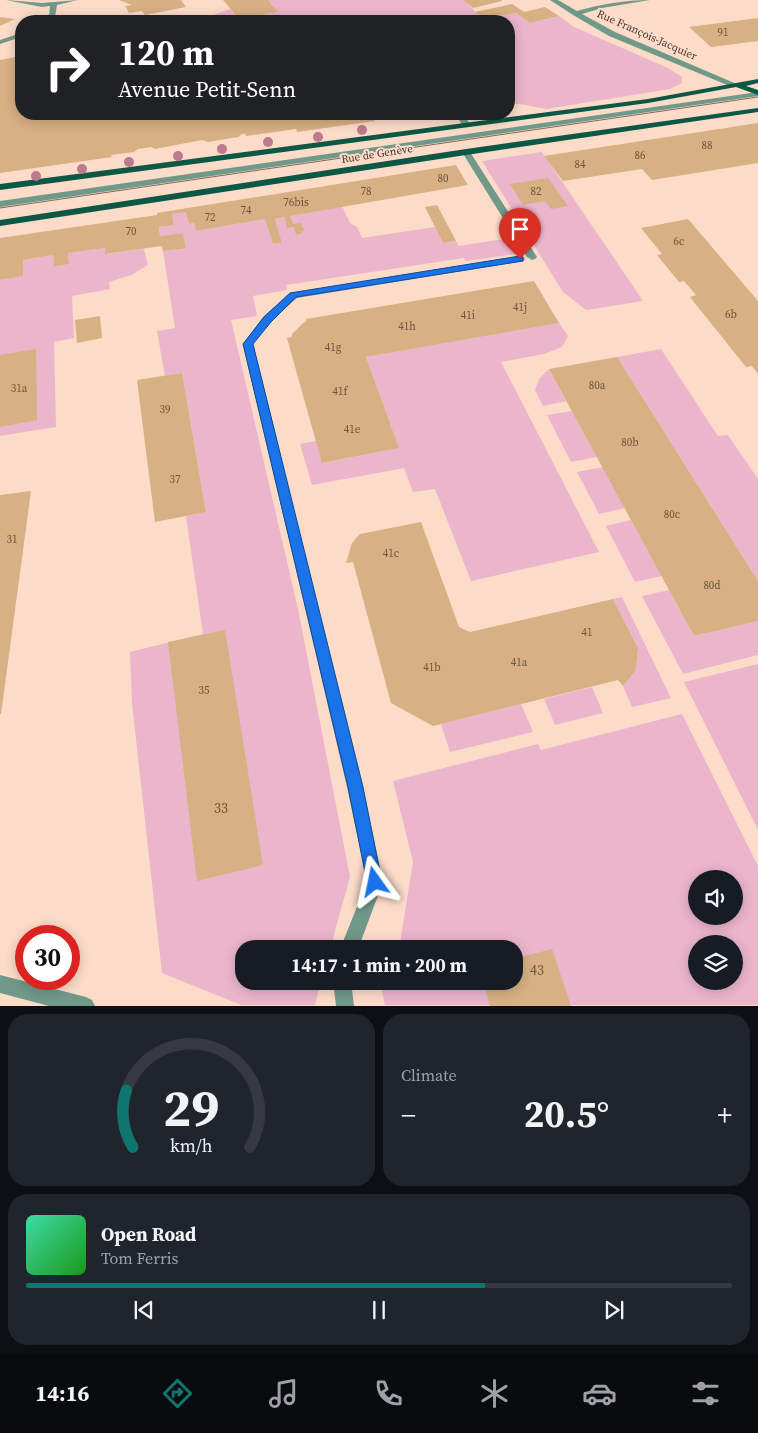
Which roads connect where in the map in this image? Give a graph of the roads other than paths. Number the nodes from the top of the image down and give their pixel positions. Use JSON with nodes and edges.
{"nodes":[{"id":1,"x":9,"y":0,"type":"edge"},
{"id":2,"x":75,"y":0,"type":"edge"},
{"id":3,"x":553,"y":0,"type":"edge"},
{"id":4,"x":647,"y":0,"type":"edge"},
{"id":5,"x":54,"y":4,"type":"junction"},
{"id":6,"x":574,"y":14,"type":"junction"},
{"id":7,"x":52,"y":15,"type":"edge"},
{"id":8,"x":15,"y":38,"type":"edge"},
{"id":9,"x":0,"y":42,"type":"edge"},
{"id":10,"x":758,"y":81,"type":"edge"},
{"id":11,"x":735,"y":84,"type":"junction"},
{"id":12,"x":758,"y":94,"type":"edge"},
{"id":13,"x":758,"y":110,"type":"edge"},
{"id":14,"x":515,"y":118,"type":"edge"},
{"id":15,"x":464,"y":120,"type":"edge"},
{"id":16,"x":498,"y":120,"type":"edge"},
{"id":17,"x":466,"y":124,"type":"junction"},
{"id":18,"x":466,"y":152,"type":"junction"},
{"id":19,"x":0,"y":187,"type":"edge"},
{"id":20,"x":0,"y":204,"type":"edge"},
{"id":21,"x":0,"y":222,"type":"edge"},
{"id":22,"x":352,"y":940,"type":"edge"},
{"id":23,"x":0,"y":984,"type":"edge"},
{"id":24,"x":343,"y":990,"type":"edge"},
{"id":25,"x":86,"y":1006,"type":"edge"},
{"id":26,"x":345,"y":1006,"type":"edge"}],
"edges":[{"from":1,"to":5,"type":"street"},
{"from":2,"to":5,"type":"street"},
{"from":3,"to":6,"type":"street","name":"Rue François-Jacquier"},
{"from":4,"to":6,"type":"street"},
{"from":5,"to":7,"type":"street"},
{"from":6,"to":11,"type":"street","name":"Rue François-Jacquier"},
{"from":8,"to":9,"type":"street"},
{"from":10,"to":11,"type":"main road","name":"Rue de Genève"},
{"from":11,"to":12,"type":"main road"},
{"from":11,"to":14,"type":"main road","name":"Rue de Genève"},
{"from":12,"to":20,"type":"street"},
{"from":13,"to":18,"type":"main road","name":"Rue de Genève"},
{"from":15,"to":17,"type":"street"},
{"from":16,"to":17,"type":"main road","name":"Rue de Genève"},
{"from":17,"to":19,"type":"main road","name":"Rue de Genève"},
{"from":18,"to":21,"type":"main road","name":"Rue de Genève"},
{"from":18,"to":22,"type":"street"},
{"from":23,"to":25,"type":"street"},
{"from":24,"to":26,"type":"street"}]}
